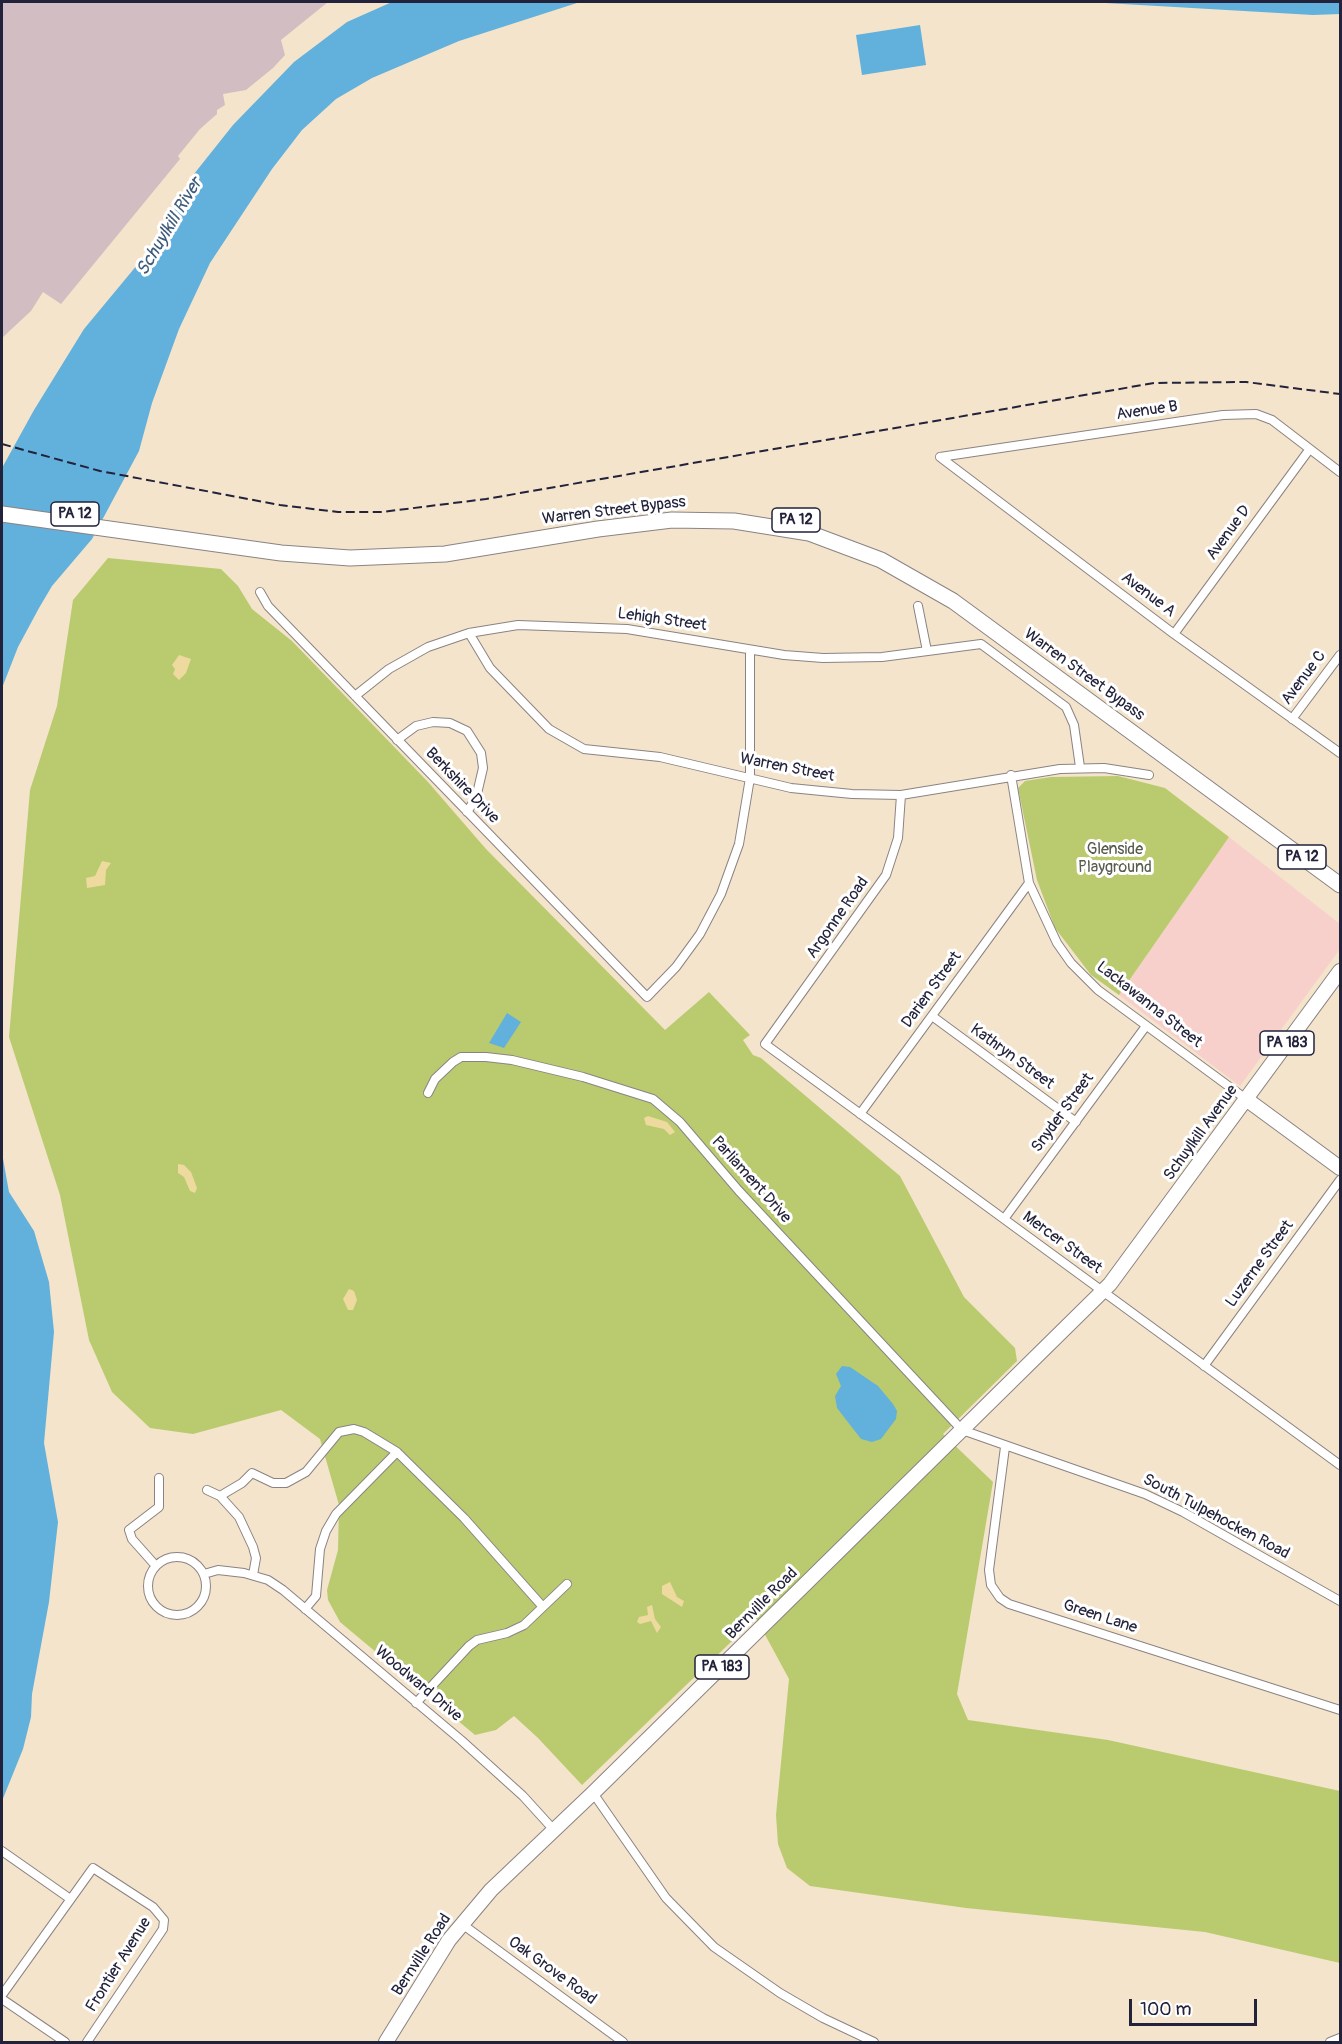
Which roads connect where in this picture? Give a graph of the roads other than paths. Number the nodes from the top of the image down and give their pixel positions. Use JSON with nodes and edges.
{"nodes":[{"id":1,"x":1309,"y":450,"type":"junction"},
{"id":2,"x":940,"y":457,"type":"joint"},
{"id":3,"x":1341,"y":472,"type":"edge"},
{"id":4,"x":2,"y":503,"type":"edge"},
{"id":5,"x":2,"y":514,"type":"edge"},
{"id":6,"x":147,"y":529,"type":"junction"},
{"id":7,"x":260,"y":592,"type":"dead end"},
{"id":8,"x":918,"y":606,"type":"dead end"},
{"id":9,"x":469,"y":633,"type":"junction"},
{"id":10,"x":1174,"y":634,"type":"junction"},
{"id":11,"x":750,"y":650,"type":"junction"},
{"id":12,"x":927,"y":651,"type":"junction"},
{"id":13,"x":1341,"y":655,"type":"edge"},
{"id":14,"x":355,"y":696,"type":"junction"},
{"id":15,"x":1292,"y":718,"type":"junction"},
{"id":16,"x":397,"y":740,"type":"junction"},
{"id":17,"x":1341,"y":753,"type":"edge"},
{"id":18,"x":1080,"y":767,"type":"junction"},
{"id":19,"x":1011,"y":775,"type":"junction"},
{"id":20,"x":1149,"y":775,"type":"dead end"},
{"id":21,"x":750,"y":778,"type":"junction"},
{"id":22,"x":901,"y":795,"type":"junction"},
{"id":23,"x":467,"y":812,"type":"junction"},
{"id":24,"x":1341,"y":872,"type":"edge"},
{"id":25,"x":1029,"y":884,"type":"junction"},
{"id":26,"x":1341,"y":885,"type":"edge"},
{"id":27,"x":1341,"y":971,"type":"edge"},
{"id":28,"x":932,"y":1016,"type":"junction"},
{"id":29,"x":1146,"y":1026,"type":"junction"},
{"id":30,"x":765,"y":1044,"type":"joint"},
{"id":31,"x":428,"y":1093,"type":"dead end"},
{"id":32,"x":1246,"y":1099,"type":"junction"},
{"id":33,"x":860,"y":1114,"type":"junction"},
{"id":34,"x":1076,"y":1122,"type":"junction"},
{"id":35,"x":1341,"y":1168,"type":"edge"},
{"id":36,"x":1341,"y":1180,"type":"edge"},
{"id":37,"x":1004,"y":1220,"type":"junction"},
{"id":38,"x":1103,"y":1292,"type":"junction"},
{"id":39,"x":1083,"y":1311,"type":"joint"},
{"id":40,"x":1204,"y":1366,"type":"junction"},
{"id":41,"x":962,"y":1430,"type":"junction"},
{"id":42,"x":1005,"y":1447,"type":"junction"},
{"id":43,"x":397,"y":1452,"type":"junction"},
{"id":44,"x":1341,"y":1465,"type":"edge"},
{"id":45,"x":159,"y":1478,"type":"dead end"},
{"id":46,"x":207,"y":1490,"type":"dead end"},
{"id":47,"x":220,"y":1496,"type":"junction"},
{"id":48,"x":156,"y":1566,"type":"junction"},
{"id":49,"x":204,"y":1574,"type":"junction"},
{"id":50,"x":253,"y":1575,"type":"junction"},
{"id":51,"x":567,"y":1584,"type":"dead end"},
{"id":52,"x":1341,"y":1600,"type":"edge"},
{"id":53,"x":543,"y":1607,"type":"junction"},
{"id":54,"x":305,"y":1609,"type":"junction"},
{"id":55,"x":416,"y":1703,"type":"junction"},
{"id":56,"x":1341,"y":1710,"type":"edge"},
{"id":57,"x":593,"y":1793,"type":"junction"},
{"id":58,"x":553,"y":1829,"type":"junction"},
{"id":59,"x":2,"y":1851,"type":"edge"},
{"id":60,"x":69,"y":1899,"type":"junction"},
{"id":61,"x":462,"y":1924,"type":"junction"},
{"id":62,"x":2,"y":1997,"type":"edge"},
{"id":63,"x":1341,"y":2038,"type":"edge"},
{"id":64,"x":65,"y":2043,"type":"edge"},
{"id":65,"x":87,"y":2043,"type":"edge"},
{"id":66,"x":386,"y":2043,"type":"edge"},
{"id":67,"x":623,"y":2043,"type":"edge"},
{"id":68,"x":874,"y":2043,"type":"edge"},
{"id":69,"x":1330,"y":2043,"type":"edge"}],
"edges":[{"from":1,"to":2,"type":"street","name":"Avenue B"},
{"from":1,"to":3,"type":"street","name":"Avenue B"},
{"from":1,"to":10,"type":"street","name":"Avenue D"},
{"from":2,"to":10,"type":"street","name":"Avenue A"},
{"from":4,"to":6,"type":"highway","name":"Warren Street Bypass","number":"PA 12"},
{"from":5,"to":6,"type":"highway","name":"Warren Street Bypass","number":"PA 12"},
{"from":6,"to":24,"type":"highway","name":"Warren Street Bypass","number":"PA 12"},
{"from":6,"to":26,"type":"highway","name":"Warren Street Bypass","number":"PA 12"},
{"from":7,"to":14,"type":"street","name":"Berkshire Drive"},
{"from":8,"to":12,"type":"street"},
{"from":9,"to":11,"type":"street","name":"Lehigh Street"},
{"from":9,"to":14,"type":"street","name":"Lehigh Street"},
{"from":9,"to":21,"type":"street","name":"Warren Street"},
{"from":10,"to":15,"type":"street","name":"Avenue A"},
{"from":11,"to":12,"type":"street","name":"Lehigh Street"},
{"from":11,"to":21,"type":"street"},
{"from":12,"to":18,"type":"street","name":"Lehigh Street"},
{"from":13,"to":15,"type":"street","name":"Avenue C"},
{"from":14,"to":16,"type":"street","name":"Berkshire Drive"},
{"from":15,"to":17,"type":"street","name":"Avenue A"},
{"from":16,"to":23,"type":"street","name":"Berkshire Drive"},
{"from":16,"to":23,"type":"street"},
{"from":18,"to":19,"type":"street","name":"Warren Street"},
{"from":18,"to":20,"type":"street","name":"Warren Street"},
{"from":19,"to":22,"type":"street","name":"Warren Street"},
{"from":19,"to":25,"type":"street","name":"Lackawanna Street"},
{"from":21,"to":22,"type":"street","name":"Warren Street"},
{"from":21,"to":23,"type":"street","name":"Berkshire Drive"},
{"from":22,"to":30,"type":"street","name":"Argonne Road"},
{"from":25,"to":28,"type":"street","name":"Darien Street"},
{"from":25,"to":29,"type":"street","name":"Lackawanna Street"},
{"from":27,"to":32,"type":"main road","name":"Schuylkill Avenue","number":"PA 183"},
{"from":28,"to":33,"type":"street","name":"Darien Street"},
{"from":28,"to":34,"type":"street","name":"Kathryn Street"},
{"from":29,"to":32,"type":"street","name":"Lackawanna Street"},
{"from":29,"to":34,"type":"street","name":"Snyder Street"},
{"from":30,"to":33,"type":"street","name":"Mercer Street"},
{"from":31,"to":41,"type":"street","name":"Parliament Drive"},
{"from":32,"to":35,"type":"main road","name":"Lackawanna Street"},
{"from":32,"to":38,"type":"main road","name":"Schuylkill Avenue","number":"PA 183"},
{"from":33,"to":37,"type":"street","name":"Mercer Street"},
{"from":34,"to":37,"type":"street","name":"Snyder Street"},
{"from":36,"to":40,"type":"street","name":"Luzerne Street"},
{"from":37,"to":38,"type":"street","name":"Mercer Street"},
{"from":38,"to":39,"type":"main road","name":"Schuylkill Avenue","number":"PA 183"},
{"from":38,"to":40,"type":"street","name":"Mercer Street"},
{"from":39,"to":41,"type":"main road","name":"Bernville Road","number":"PA 183"},
{"from":40,"to":44,"type":"street","name":"Mercer Street"},
{"from":41,"to":42,"type":"street","name":"Parliament Drive"},
{"from":41,"to":57,"type":"main road","name":"Bernville Road","number":"PA 183"},
{"from":42,"to":52,"type":"street","name":"South Tulpehocken Road"},
{"from":42,"to":56,"type":"street","name":"Green Lane"},
{"from":43,"to":47,"type":"street"},
{"from":43,"to":53,"type":"street"},
{"from":43,"to":54,"type":"street"},
{"from":45,"to":48,"type":"street"},
{"from":46,"to":47,"type":"street"},
{"from":47,"to":50,"type":"street"},
{"from":48,"to":49,"type":"street"},
{"from":48,"to":49,"type":"street"},
{"from":49,"to":50,"type":"street","name":"Woodward Drive"},
{"from":50,"to":54,"type":"street","name":"Woodward Drive"},
{"from":51,"to":53,"type":"street"},
{"from":53,"to":55,"type":"street"},
{"from":54,"to":55,"type":"street","name":"Woodward Drive"},
{"from":55,"to":58,"type":"street","name":"Woodward Drive"},
{"from":57,"to":58,"type":"main road","name":"Bernville Road","number":"PA 183"},
{"from":57,"to":68,"type":"street"},
{"from":58,"to":61,"type":"main road","name":"Bernville Road","number":"PA 183"},
{"from":59,"to":60,"type":"street"},
{"from":60,"to":62,"type":"street"},
{"from":60,"to":65,"type":"street","name":"Frontier Avenue"},
{"from":61,"to":66,"type":"main road","name":"Bernville Road","number":"PA 183"},
{"from":61,"to":67,"type":"street","name":"Oak Grove Road"},
{"from":62,"to":64,"type":"street"},
{"from":63,"to":69,"type":"street"}]}
